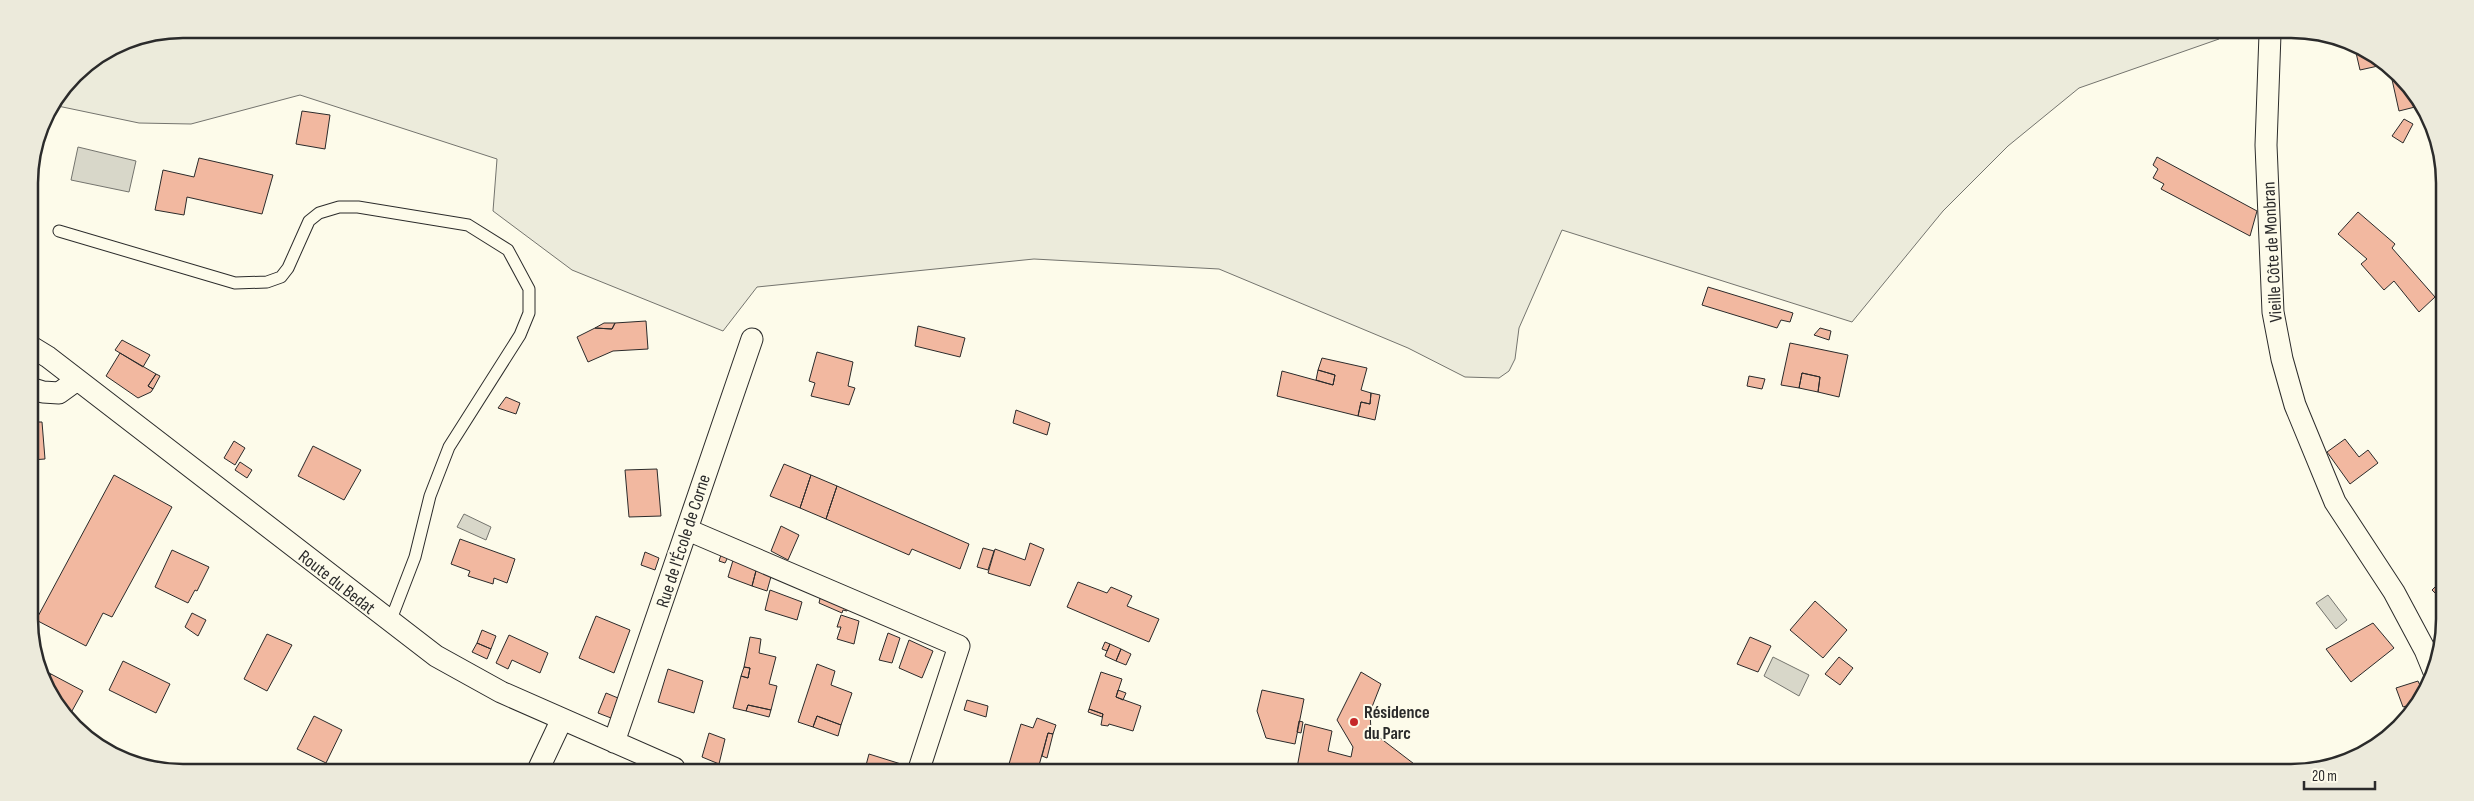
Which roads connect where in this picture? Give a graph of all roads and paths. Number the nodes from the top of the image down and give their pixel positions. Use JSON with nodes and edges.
{"nodes":[{"id":1,"x":2270,"y":38,"type":"edge"},
{"id":2,"x":59,"y":231,"type":"dead end"},
{"id":3,"x":752,"y":339,"type":"dead end"},
{"id":4,"x":38,"y":352,"type":"edge"},
{"id":5,"x":77,"y":380,"type":"junction"},
{"id":6,"x":38,"y":390,"type":"edge"},
{"id":7,"x":688,"y":530,"type":"junction"},
{"id":8,"x":390,"y":622,"type":"junction"},
{"id":9,"x":2430,"y":662,"type":"edge"},
{"id":10,"x":562,"y":719,"type":"junction"},
{"id":11,"x":614,"y":742,"type":"junction"},
{"id":12,"x":541,"y":764,"type":"edge"},
{"id":13,"x":664,"y":764,"type":"edge"},
{"id":14,"x":921,"y":764,"type":"edge"}],
"edges":[{"from":1,"to":9,"type":"street","name":"Vieille Côte de Monbran"},
{"from":2,"to":8,"type":"lane"},
{"from":3,"to":7,"type":"street","name":"Rue de l'École de Corne"},
{"from":4,"to":5,"type":"street","name":"Route du Bedat"},
{"from":5,"to":6,"type":"street"},
{"from":5,"to":8,"type":"street","name":"Route du Bedat"},
{"from":7,"to":11,"type":"street","name":"Rue de l'École de Corne"},
{"from":7,"to":14,"type":"street"},
{"from":8,"to":10,"type":"street","name":"Route du Bedat"},
{"from":10,"to":11,"type":"street","name":"Route du Bedat"},
{"from":10,"to":12,"type":"street"},
{"from":11,"to":13,"type":"street","name":"Route du Bedat"}]}
